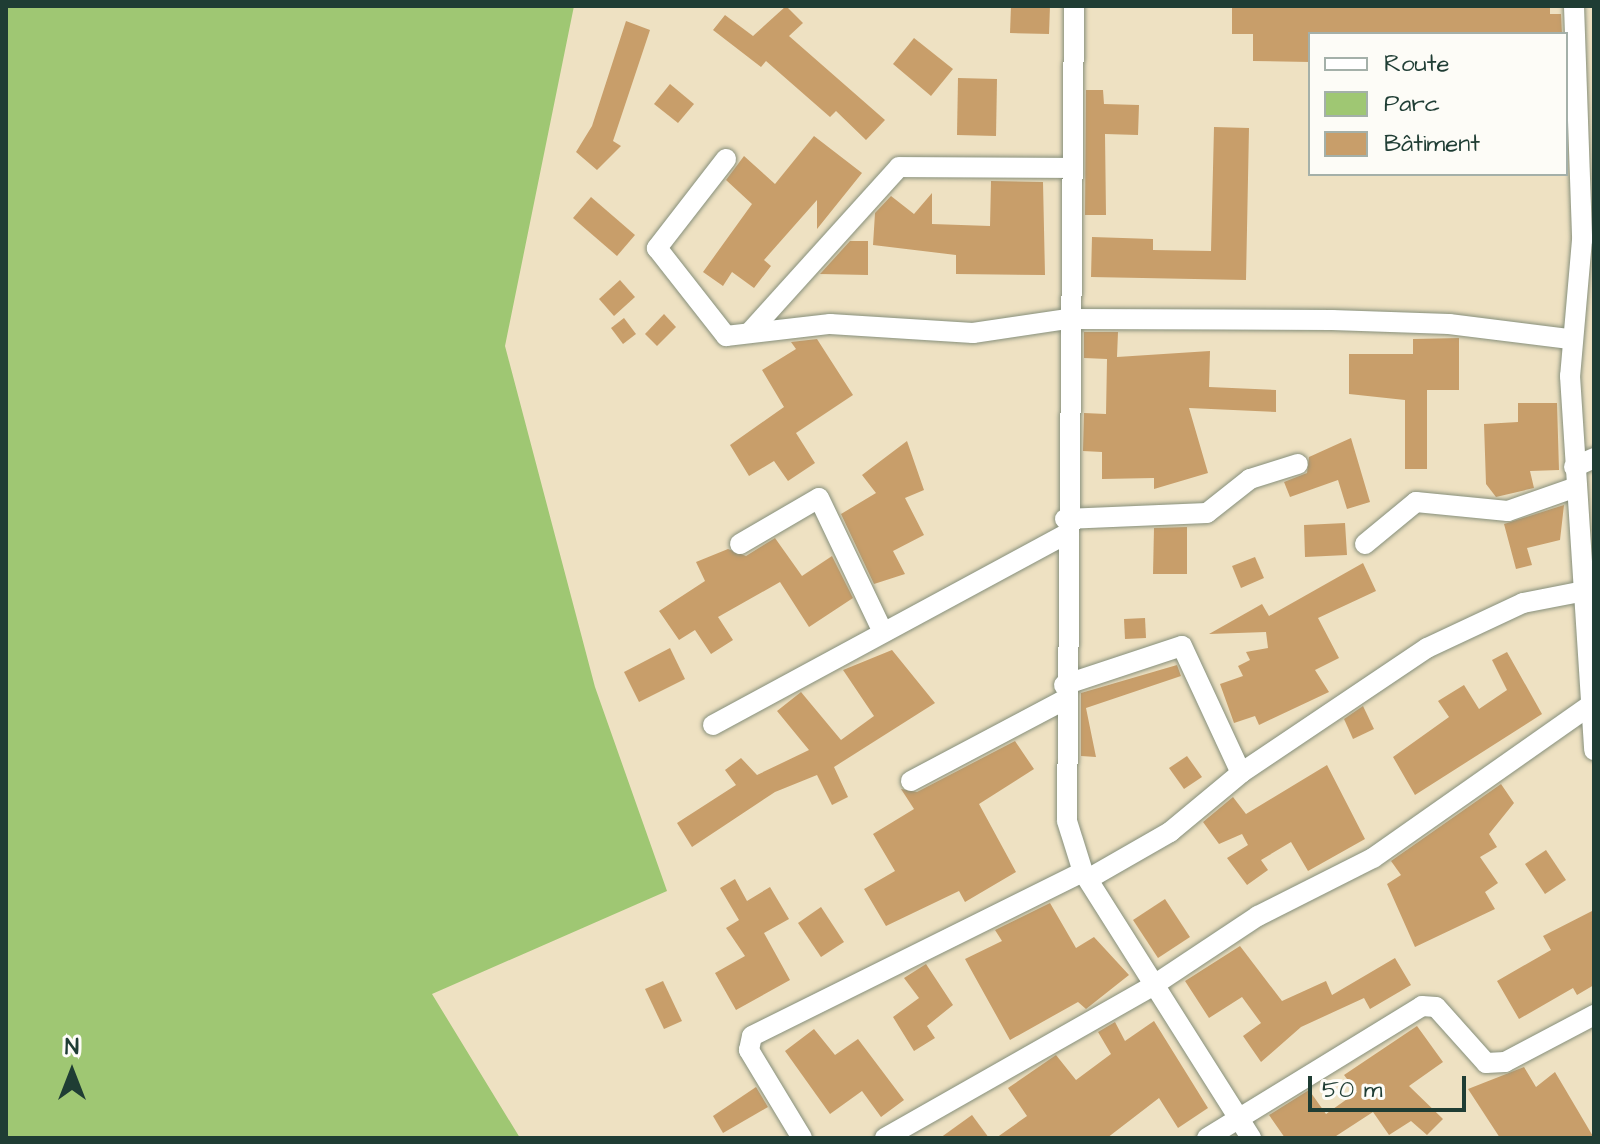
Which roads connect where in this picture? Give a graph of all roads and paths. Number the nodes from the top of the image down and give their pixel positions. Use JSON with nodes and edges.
{"nodes":[{"id":1,"x":1074,"y":6,"type":"edge"},
{"id":2,"x":1574,"y":6,"type":"edge"},
{"id":3,"x":1586,"y":109,"type":"edge"},
{"id":4,"x":726,"y":159,"type":"dead end"},
{"id":5,"x":1072,"y":168,"type":"junction"},
{"id":6,"x":1588,"y":240,"type":"edge"},
{"id":7,"x":1068,"y":319,"type":"junction"},
{"id":8,"x":750,"y":332,"type":"junction"},
{"id":9,"x":1570,"y":339,"type":"junction"},
{"id":10,"x":1594,"y":458,"type":"edge"},
{"id":11,"x":1298,"y":464,"type":"dead end"},
{"id":12,"x":1575,"y":477,"type":"junction"},
{"id":13,"x":1065,"y":527,"type":"junction"},
{"id":14,"x":740,"y":544,"type":"dead end"},
{"id":15,"x":1365,"y":544,"type":"dead end"},
{"id":16,"x":1584,"y":591,"type":"junction"},
{"id":17,"x":883,"y":632,"type":"junction"},
{"id":18,"x":1591,"y":645,"type":"edge"},
{"id":19,"x":1064,"y":692,"type":"junction"},
{"id":20,"x":1588,"y":707,"type":"junction"},
{"id":21,"x":713,"y":725,"type":"dead end"},
{"id":22,"x":1594,"y":750,"type":"edge"},
{"id":23,"x":1241,"y":773,"type":"junction"},
{"id":24,"x":911,"y":781,"type":"dead end"},
{"id":25,"x":1086,"y":875,"type":"junction"},
{"id":26,"x":1154,"y":985,"type":"junction"},
{"id":27,"x":1594,"y":1015,"type":"edge"},
{"id":28,"x":1239,"y":1119,"type":"junction"},
{"id":29,"x":802,"y":1138,"type":"edge"},
{"id":30,"x":885,"y":1138,"type":"edge"},
{"id":31,"x":1207,"y":1138,"type":"edge"},
{"id":32,"x":1251,"y":1138,"type":"edge"}],
"edges":[{"from":1,"to":5,"type":"street"},
{"from":2,"to":3,"type":"street"},
{"from":3,"to":6,"type":"street"},
{"from":4,"to":8,"type":"street"},
{"from":5,"to":7,"type":"street"},
{"from":5,"to":8,"type":"street"},
{"from":6,"to":9,"type":"street"},
{"from":7,"to":8,"type":"street"},
{"from":7,"to":9,"type":"street"},
{"from":7,"to":13,"type":"street"},
{"from":9,"to":12,"type":"street"},
{"from":10,"to":12,"type":"street"},
{"from":11,"to":13,"type":"street"},
{"from":12,"to":15,"type":"street"},
{"from":12,"to":16,"type":"street"},
{"from":13,"to":17,"type":"street"},
{"from":13,"to":19,"type":"street"},
{"from":14,"to":17,"type":"street"},
{"from":16,"to":18,"type":"street"},
{"from":16,"to":23,"type":"street"},
{"from":17,"to":21,"type":"street"},
{"from":18,"to":20,"type":"street"},
{"from":19,"to":23,"type":"street"},
{"from":19,"to":24,"type":"street"},
{"from":19,"to":25,"type":"street"},
{"from":20,"to":22,"type":"street"},
{"from":20,"to":26,"type":"street"},
{"from":23,"to":25,"type":"street"},
{"from":25,"to":26,"type":"street"},
{"from":25,"to":29,"type":"street"},
{"from":26,"to":28,"type":"street"},
{"from":26,"to":30,"type":"street"},
{"from":27,"to":28,"type":"street"},
{"from":28,"to":31,"type":"street"},
{"from":28,"to":32,"type":"street"}]}
